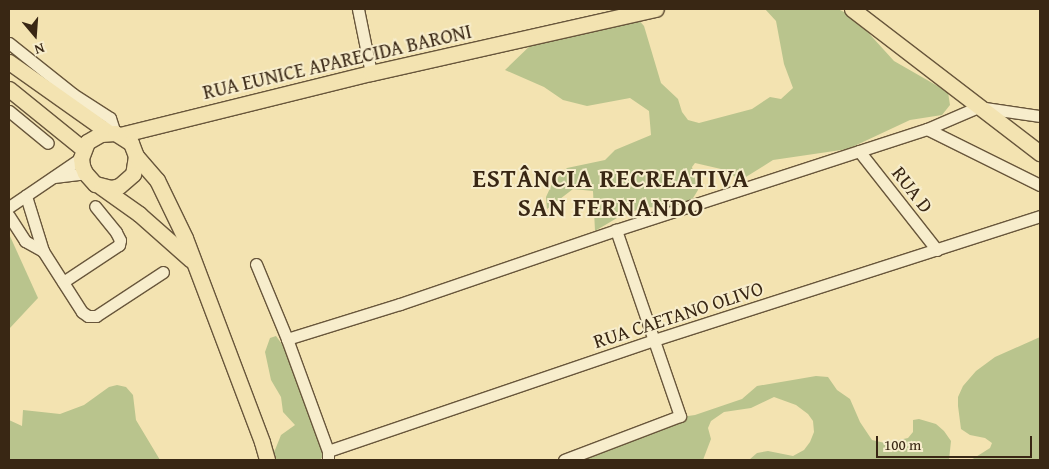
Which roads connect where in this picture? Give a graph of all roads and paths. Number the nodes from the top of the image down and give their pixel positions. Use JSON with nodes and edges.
{"nodes":[{"id":1,"x":358,"y":9,"type":"edge"},
{"id":2,"x":656,"y":9,"type":"edge"},
{"id":3,"x":852,"y":9,"type":"edge"},
{"id":4,"x":9,"y":43,"type":"edge"},
{"id":5,"x":9,"y":62,"type":"edge"},
{"id":6,"x":371,"y":73,"type":"junction"},
{"id":7,"x":9,"y":89,"type":"edge"},
{"id":8,"x":978,"y":107,"type":"junction"},
{"id":9,"x":9,"y":111,"type":"edge"},
{"id":10,"x":1040,"y":116,"type":"edge"},
{"id":11,"x":927,"y":128,"type":"junction"},
{"id":12,"x":122,"y":140,"type":"junction"},
{"id":13,"x":48,"y":143,"type":"dead end"},
{"id":14,"x":858,"y":151,"type":"junction"},
{"id":15,"x":82,"y":154,"type":"junction"},
{"id":16,"x":1040,"y":154,"type":"edge"},
{"id":17,"x":85,"y":173,"type":"junction"},
{"id":18,"x":54,"y":177,"type":"junction"},
{"id":19,"x":1040,"y":185,"type":"edge"},
{"id":20,"x":102,"y":186,"type":"junction"},
{"id":21,"x":26,"y":196,"type":"junction"},
{"id":22,"x":95,"y":206,"type":"dead end"},
{"id":23,"x":9,"y":208,"type":"edge"},
{"id":24,"x":9,"y":216,"type":"edge"},
{"id":25,"x":1040,"y":216,"type":"edge"},
{"id":26,"x":616,"y":230,"type":"junction"},
{"id":27,"x":937,"y":250,"type":"junction"},
{"id":28,"x":43,"y":251,"type":"junction"},
{"id":29,"x":194,"y":263,"type":"junction"},
{"id":30,"x":256,"y":264,"type":"dead end"},
{"id":31,"x":162,"y":272,"type":"dead end"},
{"id":32,"x":63,"y":282,"type":"junction"},
{"id":33,"x":288,"y":339,"type":"junction"},
{"id":34,"x":654,"y":340,"type":"junction"},
{"id":35,"x":328,"y":456,"type":"edge"},
{"id":36,"x":267,"y":460,"type":"edge"},
{"id":37,"x":564,"y":460,"type":"edge"}],
"edges":[{"from":1,"to":6,"type":"street"},
{"from":2,"to":6,"type":"main road","name":"RUA EUNICE APARECIDA BARONI"},
{"from":3,"to":8,"type":"main road"},
{"from":4,"to":12,"type":"street"},
{"from":5,"to":12,"type":"main road"},
{"from":6,"to":12,"type":"main road","name":"RUA EUNICE APARECIDA BARONI"},
{"from":7,"to":15,"type":"main road"},
{"from":8,"to":10,"type":"street"},
{"from":8,"to":11,"type":"street"},
{"from":8,"to":16,"type":"main road"},
{"from":9,"to":13,"type":"street"},
{"from":11,"to":14,"type":"street"},
{"from":11,"to":19,"type":"street"},
{"from":12,"to":15,"type":"main road"},
{"from":12,"to":20,"type":"main road"},
{"from":12,"to":29,"type":"main road"},
{"from":14,"to":26,"type":"street"},
{"from":14,"to":27,"type":"street","name":"RUA D"},
{"from":15,"to":17,"type":"main road"},
{"from":15,"to":18,"type":"street"},
{"from":17,"to":18,"type":"street"},
{"from":17,"to":20,"type":"main road"},
{"from":18,"to":21,"type":"street"},
{"from":20,"to":29,"type":"main road"},
{"from":21,"to":23,"type":"street"},
{"from":21,"to":28,"type":"street"},
{"from":22,"to":32,"type":"street"},
{"from":24,"to":28,"type":"street"},
{"from":25,"to":27,"type":"street","name":"RUA CAETANO OLIVO"},
{"from":26,"to":33,"type":"street"},
{"from":26,"to":34,"type":"street"},
{"from":27,"to":34,"type":"street","name":"RUA CAETANO OLIVO"},
{"from":28,"to":32,"type":"street"},
{"from":29,"to":36,"type":"main road"},
{"from":30,"to":33,"type":"street"},
{"from":31,"to":32,"type":"street"},
{"from":33,"to":35,"type":"street"},
{"from":34,"to":35,"type":"street","name":"RUA CAETANO OLIVO"},
{"from":34,"to":37,"type":"street"}]}
